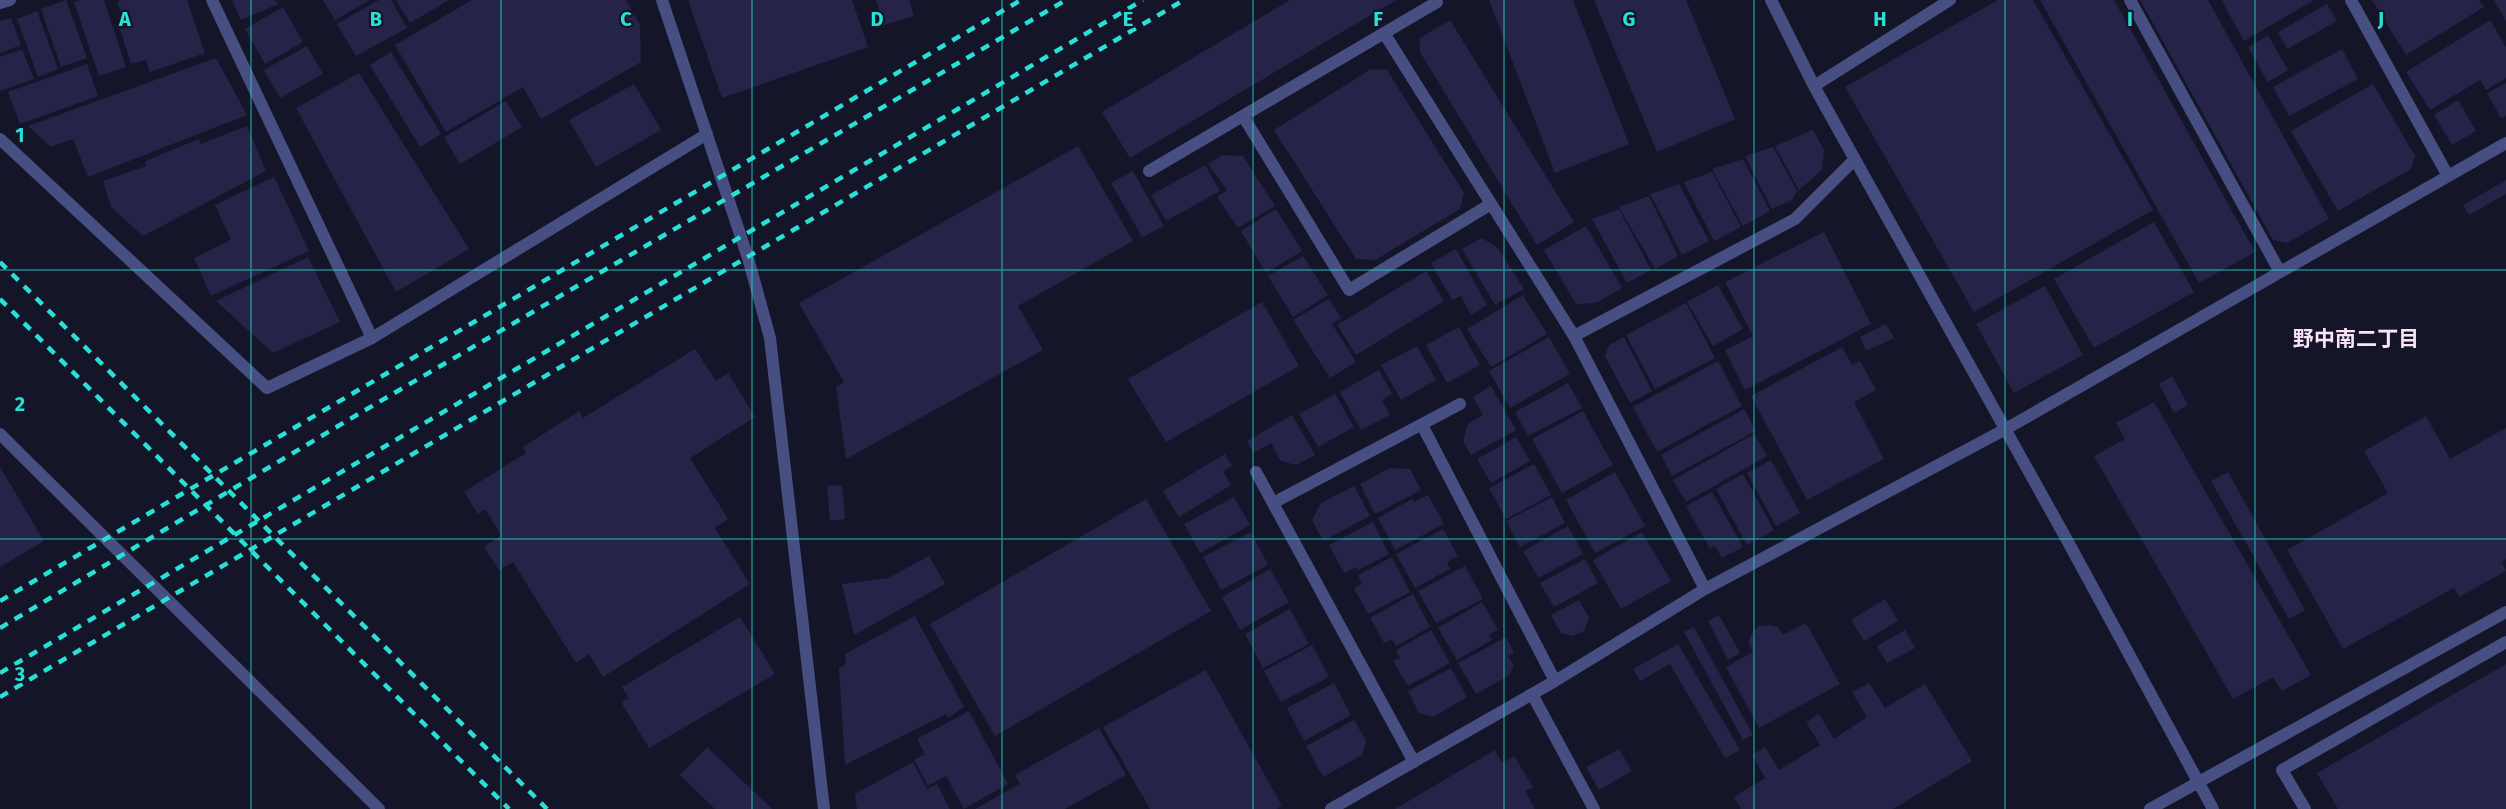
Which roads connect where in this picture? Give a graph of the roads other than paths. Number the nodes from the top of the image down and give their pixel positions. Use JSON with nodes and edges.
{"nodes":[{"id":1,"x":10,"y":0,"type":"edge"},
{"id":2,"x":212,"y":0,"type":"edge"},
{"id":3,"x":662,"y":0,"type":"edge"},
{"id":4,"x":1771,"y":0,"type":"edge"},
{"id":5,"x":1950,"y":0,"type":"edge"},
{"id":6,"x":2130,"y":0,"type":"edge"},
{"id":7,"x":2351,"y":0,"type":"edge"},
{"id":8,"x":1437,"y":2,"type":"dead end"},
{"id":9,"x":0,"y":3,"type":"edge"},
{"id":10,"x":1384,"y":33,"type":"junction"},
{"id":11,"x":1814,"y":86,"type":"junction"},
{"id":12,"x":1243,"y":116,"type":"junction"},
{"id":13,"x":707,"y":134,"type":"junction"},
{"id":14,"x":0,"y":139,"type":"edge"},
{"id":15,"x":2506,"y":142,"type":"edge"},
{"id":16,"x":1854,"y":160,"type":"junction"},
{"id":17,"x":1149,"y":171,"type":"dead end"},
{"id":18,"x":2448,"y":176,"type":"junction"},
{"id":19,"x":1491,"y":204,"type":"junction"},
{"id":20,"x":2280,"y":272,"type":"junction"},
{"id":21,"x":1574,"y":336,"type":"junction"},
{"id":22,"x":372,"y":338,"type":"junction"},
{"id":23,"x":1460,"y":404,"type":"dead end"},
{"id":24,"x":1422,"y":425,"type":"junction"},
{"id":25,"x":2004,"y":430,"type":"junction"},
{"id":26,"x":0,"y":434,"type":"edge"},
{"id":27,"x":1256,"y":472,"type":"dead end"},
{"id":28,"x":1273,"y":503,"type":"junction"},
{"id":29,"x":1705,"y":589,"type":"junction"},
{"id":30,"x":2506,"y":612,"type":"edge"},
{"id":31,"x":2506,"y":642,"type":"edge"},
{"id":32,"x":1555,"y":681,"type":"junction"},
{"id":33,"x":1532,"y":694,"type":"junction"},
{"id":34,"x":1414,"y":762,"type":"junction"},
{"id":35,"x":2198,"y":782,"type":"junction"},
{"id":36,"x":379,"y":809,"type":"edge"},
{"id":37,"x":824,"y":809,"type":"edge"},
{"id":38,"x":1331,"y":809,"type":"edge"},
{"id":39,"x":1594,"y":809,"type":"edge"},
{"id":40,"x":2150,"y":809,"type":"edge"},
{"id":41,"x":2213,"y":809,"type":"edge"},
{"id":42,"x":2305,"y":809,"type":"edge"}],
"edges":[{"from":1,"to":9,"type":"street"},
{"from":2,"to":22,"type":"street"},
{"from":3,"to":13,"type":"street"},
{"from":4,"to":11,"type":"street"},
{"from":5,"to":11,"type":"street"},
{"from":6,"to":20,"type":"street"},
{"from":7,"to":18,"type":"street"},
{"from":8,"to":10,"type":"street"},
{"from":10,"to":12,"type":"street"},
{"from":10,"to":19,"type":"street"},
{"from":11,"to":16,"type":"street"},
{"from":12,"to":17,"type":"street"},
{"from":12,"to":19,"type":"street"},
{"from":13,"to":22,"type":"street"},
{"from":13,"to":37,"type":"street"},
{"from":14,"to":22,"type":"street"},
{"from":15,"to":18,"type":"street"},
{"from":16,"to":21,"type":"street"},
{"from":16,"to":25,"type":"street"},
{"from":18,"to":20,"type":"street"},
{"from":19,"to":21,"type":"street"},
{"from":20,"to":25,"type":"street"},
{"from":21,"to":29,"type":"street"},
{"from":23,"to":24,"type":"street"},
{"from":24,"to":28,"type":"street"},
{"from":24,"to":32,"type":"street"},
{"from":25,"to":29,"type":"street"},
{"from":25,"to":35,"type":"street"},
{"from":26,"to":36,"type":"street"},
{"from":27,"to":28,"type":"street"},
{"from":28,"to":34,"type":"street"},
{"from":29,"to":32,"type":"street"},
{"from":30,"to":35,"type":"street"},
{"from":31,"to":42,"type":"street"},
{"from":32,"to":33,"type":"street"},
{"from":33,"to":34,"type":"street"},
{"from":33,"to":39,"type":"street"},
{"from":34,"to":38,"type":"street"},
{"from":35,"to":40,"type":"street"},
{"from":35,"to":41,"type":"street"}]}
